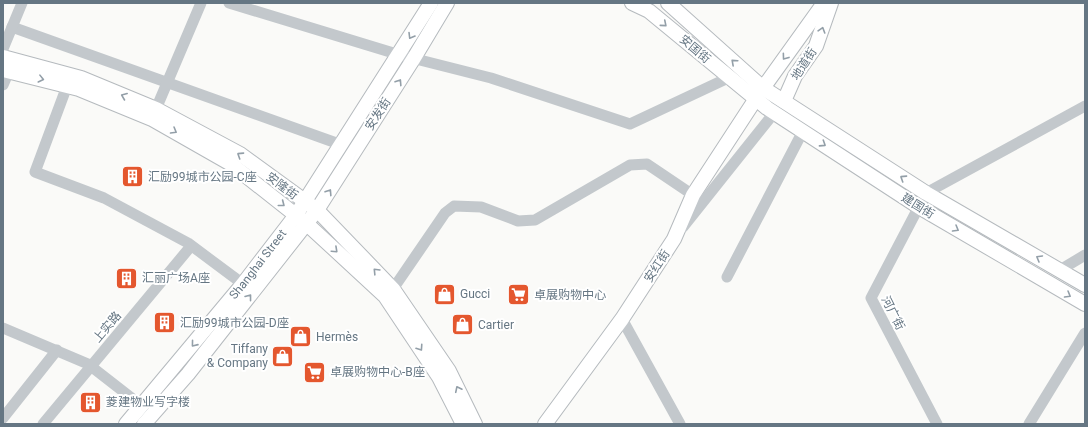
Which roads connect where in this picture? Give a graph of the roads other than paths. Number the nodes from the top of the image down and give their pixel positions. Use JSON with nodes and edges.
{"nodes":[{"id":1,"x":22,"y":3,"type":"edge"},
{"id":2,"x":201,"y":3,"type":"edge"},
{"id":3,"x":229,"y":3,"type":"edge"},
{"id":4,"x":431,"y":3,"type":"edge"},
{"id":5,"x":447,"y":3,"type":"edge"},
{"id":6,"x":632,"y":3,"type":"edge"},
{"id":7,"x":668,"y":3,"type":"edge"},
{"id":8,"x":824,"y":3,"type":"edge"},
{"id":9,"x":831,"y":3,"type":"edge"},
{"id":10,"x":12,"y":27,"type":"junction"},
{"id":11,"x":3,"y":49,"type":"edge"},
{"id":12,"x":400,"y":55,"type":"junction"},
{"id":13,"x":3,"y":57,"type":"edge"},
{"id":14,"x":414,"y":58,"type":"junction"},
{"id":15,"x":6,"y":70,"type":"edge"},
{"id":16,"x":728,"y":78,"type":"junction"},
{"id":17,"x":168,"y":83,"type":"junction"},
{"id":18,"x":3,"y":85,"type":"edge"},
{"id":19,"x":67,"y":86,"type":"junction"},
{"id":20,"x":759,"y":94,"type":"junction"},
{"id":21,"x":784,"y":101,"type":"junction"},
{"id":22,"x":1085,"y":106,"type":"edge"},
{"id":23,"x":774,"y":113,"type":"junction"},
{"id":24,"x":154,"y":114,"type":"junction"},
{"id":25,"x":803,"y":131,"type":"junction"},
{"id":26,"x":342,"y":145,"type":"junction"},
{"id":27,"x":926,"y":193,"type":"junction"},
{"id":28,"x":693,"y":195,"type":"junction"},
{"id":29,"x":311,"y":207,"type":"junction"},
{"id":30,"x":919,"y":207,"type":"junction"},
{"id":31,"x":302,"y":220,"type":"junction"},
{"id":32,"x":674,"y":239,"type":"junction"},
{"id":33,"x":192,"y":246,"type":"junction"},
{"id":34,"x":1085,"y":255,"type":"edge"},
{"id":35,"x":1060,"y":270,"type":"junction"},
{"id":36,"x":727,"y":277,"type":"dead end"},
{"id":37,"x":243,"y":284,"type":"junction"},
{"id":38,"x":1085,"y":285,"type":"edge"},
{"id":39,"x":393,"y":289,"type":"junction"},
{"id":40,"x":1085,"y":304,"type":"edge"},
{"id":41,"x":622,"y":319,"type":"junction"},
{"id":42,"x":3,"y":328,"type":"edge"},
{"id":43,"x":1085,"y":332,"type":"edge"},
{"id":44,"x":57,"y":350,"type":"junction"},
{"id":45,"x":91,"y":366,"type":"junction"},
{"id":46,"x":146,"y":414,"type":"edge"},
{"id":47,"x":4,"y":416,"type":"edge"},
{"id":48,"x":43,"y":424,"type":"edge"},
{"id":49,"x":126,"y":424,"type":"edge"},
{"id":50,"x":463,"y":424,"type":"edge"},
{"id":51,"x":475,"y":424,"type":"edge"},
{"id":52,"x":545,"y":424,"type":"edge"},
{"id":53,"x":680,"y":424,"type":"edge"},
{"id":54,"x":937,"y":424,"type":"edge"},
{"id":55,"x":1029,"y":424,"type":"edge"}],
"edges":[{"from":1,"to":10,"type":"street"},
{"from":2,"to":17,"type":"street"},
{"from":3,"to":12,"type":"street"},
{"from":4,"to":12,"type":"main road","name":"安发街","one_way":true},
{"from":5,"to":14,"type":"main road","name":"安发街"},
{"from":6,"to":16,"type":"main road","name":"安国街","one_way":true},
{"from":20,"to":7,"type":"main road","name":"安国街","one_way":true},
{"from":8,"to":20,"type":"main road","name":"安红街","one_way":true},
{"from":21,"to":9,"type":"main road","name":"地道街","one_way":true},
{"from":10,"to":11,"type":"street"},
{"from":10,"to":17,"type":"street"},
{"from":12,"to":14,"type":"street"},
{"from":12,"to":26,"type":"main road","name":"安发街"},
{"from":24,"to":13,"type":"main road","name":"安隆街","one_way":true},
{"from":14,"to":16,"type":"street"},
{"from":29,"to":14,"type":"main road","name":"安发街","one_way":true},
{"from":15,"to":18,"type":"street"},
{"from":15,"to":19,"type":"main road","name":"安隆街","one_way":true},
{"from":16,"to":20,"type":"main road","name":"安国街"},
{"from":17,"to":24,"type":"street"},
{"from":17,"to":26,"type":"street"},
{"from":19,"to":24,"type":"main road","name":"安隆街"},
{"from":19,"to":33,"type":"street"},
{"from":20,"to":21,"type":"main road","name":"建国街"},
{"from":20,"to":23,"type":"main road","name":"建国街"},
{"from":20,"to":28,"type":"main road","name":"安红街"},
{"from":27,"to":21,"type":"main road","name":"建国街","one_way":true},
{"from":22,"to":27,"type":"street"},
{"from":23,"to":25,"type":"main road","name":"建国街"},
{"from":23,"to":32,"type":"street"},
{"from":29,"to":24,"type":"main road","name":"安隆街","one_way":true},
{"from":24,"to":31,"type":"main road","name":"安隆街","one_way":true},
{"from":25,"to":30,"type":"main road","name":"建国街","one_way":true},
{"from":25,"to":36,"type":"street"},
{"from":26,"to":29,"type":"main road","name":"安发街"},
{"from":27,"to":30,"type":"street","name":"河广街"},
{"from":35,"to":27,"type":"main road","name":"建国街","one_way":true},
{"from":28,"to":32,"type":"main road","name":"安红街"},
{"from":28,"to":39,"type":"street"},
{"from":29,"to":31,"type":"main road","name":"安发街"},
{"from":39,"to":29,"type":"main road","name":"安隆街","one_way":true},
{"from":30,"to":40,"type":"main road","name":"建国街","one_way":true},
{"from":30,"to":54,"type":"street","name":"河广街"},
{"from":31,"to":37,"type":"main road","name":"Shanghai Street"},
{"from":46,"to":31,"type":"main road","name":"Shanghai Street","one_way":true},
{"from":31,"to":50,"type":"main road","name":"安隆街","one_way":true},
{"from":32,"to":41,"type":"main road","name":"安红街"},
{"from":33,"to":37,"type":"street"},
{"from":33,"to":45,"type":"street","name":"上实路"},
{"from":34,"to":35,"type":"street"},
{"from":35,"to":38,"type":"main road","name":"建国街"},
{"from":37,"to":46,"type":"main road","name":"Shanghai Street","one_way":true},
{"from":51,"to":39,"type":"main road","name":"安隆街","one_way":true},
{"from":41,"to":52,"type":"main road","name":"安红街"},
{"from":41,"to":53,"type":"street"},
{"from":42,"to":44,"type":"street"},
{"from":43,"to":55,"type":"street"},
{"from":44,"to":45,"type":"street"},
{"from":44,"to":47,"type":"street"},
{"from":45,"to":46,"type":"street"},
{"from":45,"to":48,"type":"street","name":"上实路"},
{"from":46,"to":49,"type":"main road","name":"Shanghai Street"}]}
